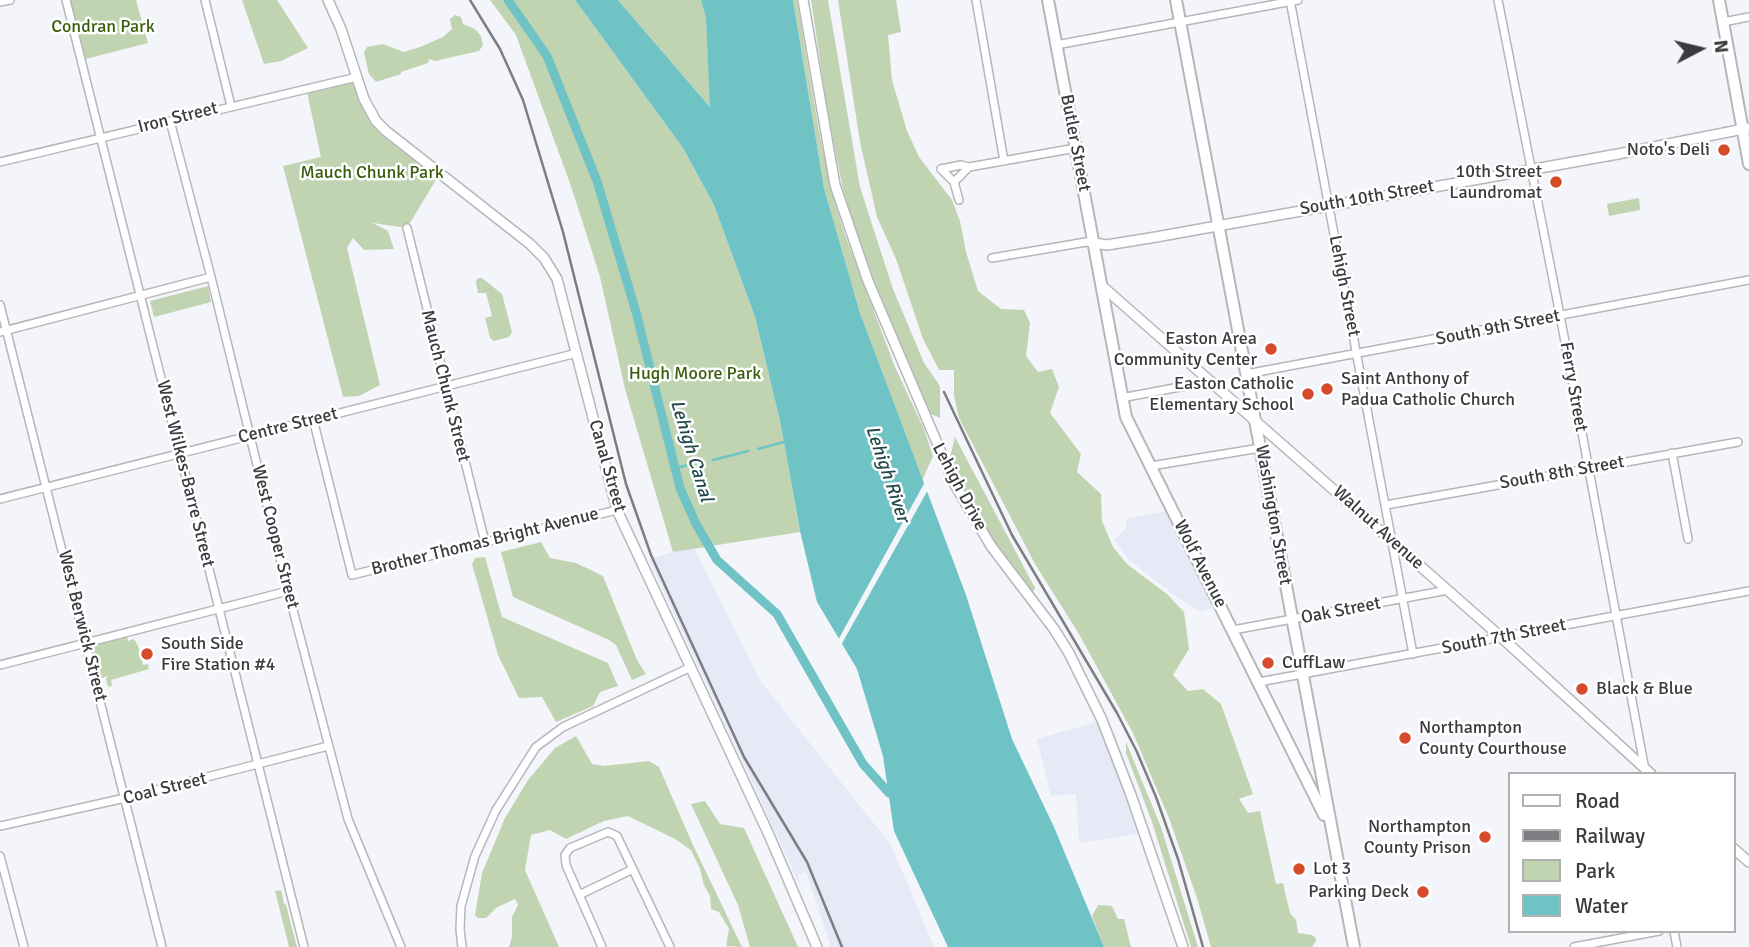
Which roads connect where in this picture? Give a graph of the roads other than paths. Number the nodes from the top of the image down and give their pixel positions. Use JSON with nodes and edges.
{"nodes":[{"id":1,"x":10,"y":0,"type":"edge"},
{"id":2,"x":66,"y":0,"type":"edge"},
{"id":3,"x":205,"y":0,"type":"edge"},
{"id":4,"x":328,"y":0,"type":"edge"},
{"id":5,"x":803,"y":0,"type":"edge"},
{"id":6,"x":975,"y":0,"type":"edge"},
{"id":7,"x":1048,"y":0,"type":"edge"},
{"id":8,"x":1177,"y":0,"type":"edge"},
{"id":9,"x":1293,"y":0,"type":"edge"},
{"id":10,"x":1499,"y":0,"type":"edge"},
{"id":11,"x":1718,"y":0,"type":"edge"},
{"id":12,"x":0,"y":2,"type":"edge"},
{"id":13,"x":1749,"y":17,"type":"edge"},
{"id":14,"x":1181,"y":22,"type":"junction"},
{"id":15,"x":1723,"y":22,"type":"junction"},
{"id":16,"x":1056,"y":45,"type":"junction"},
{"id":17,"x":357,"y":77,"type":"junction"},
{"id":18,"x":231,"y":106,"type":"junction"},
{"id":19,"x":170,"y":121,"type":"junction"},
{"id":20,"x":1746,"y":128,"type":"edge"},
{"id":21,"x":101,"y":137,"type":"junction"},
{"id":22,"x":1076,"y":148,"type":"junction"},
{"id":23,"x":1004,"y":161,"type":"junction"},
{"id":24,"x":0,"y":162,"type":"edge"},
{"id":25,"x":1749,"y":164,"type":"edge"},
{"id":26,"x":969,"y":167,"type":"junction"},
{"id":27,"x":1530,"y":169,"type":"junction"},
{"id":28,"x":954,"y":182,"type":"junction"},
{"id":29,"x":959,"y":200,"type":"dead end"},
{"id":30,"x":1329,"y":205,"type":"junction"},
{"id":31,"x":1219,"y":225,"type":"junction"},
{"id":32,"x":407,"y":228,"type":"dead end"},
{"id":33,"x":1094,"y":243,"type":"junction"},
{"id":34,"x":992,"y":258,"type":"dead end"},
{"id":35,"x":211,"y":277,"type":"junction"},
{"id":36,"x":1749,"y":280,"type":"edge"},
{"id":37,"x":1102,"y":286,"type":"junction"},
{"id":38,"x":140,"y":296,"type":"junction"},
{"id":39,"x":0,"y":305,"type":"edge"},
{"id":40,"x":1560,"y":316,"type":"junction"},
{"id":41,"x":3,"y":331,"type":"edge"},
{"id":42,"x":577,"y":353,"type":"junction"},
{"id":43,"x":1357,"y":354,"type":"junction"},
{"id":44,"x":1247,"y":374,"type":"junction"},
{"id":45,"x":1212,"y":381,"type":"junction"},
{"id":46,"x":445,"y":386,"type":"junction"},
{"id":47,"x":1121,"y":398,"type":"junction"},
{"id":48,"x":313,"y":419,"type":"junction"},
{"id":49,"x":1255,"y":419,"type":"junction"},
{"id":50,"x":250,"y":435,"type":"junction"},
{"id":51,"x":1738,"y":442,"type":"dead end"},
{"id":52,"x":1261,"y":448,"type":"junction"},
{"id":53,"x":179,"y":453,"type":"junction"},
{"id":54,"x":1672,"y":453,"type":"junction"},
{"id":55,"x":1151,"y":466,"type":"junction"},
{"id":56,"x":1588,"y":468,"type":"junction"},
{"id":57,"x":47,"y":487,"type":"junction"},
{"id":58,"x":0,"y":499,"type":"edge"},
{"id":59,"x":1386,"y":505,"type":"junction"},
{"id":60,"x":617,"y":510,"type":"junction"},
{"id":61,"x":1688,"y":539,"type":"dead end"},
{"id":62,"x":1392,"y":541,"type":"junction"},
{"id":63,"x":485,"y":542,"type":"junction"},
{"id":64,"x":1448,"y":590,"type":"junction"},
{"id":65,"x":1749,"y":590,"type":"edge"},
{"id":66,"x":288,"y":591,"type":"junction"},
{"id":67,"x":1403,"y":598,"type":"junction"},
{"id":68,"x":219,"y":609,"type":"junction"},
{"id":69,"x":1616,"y":615,"type":"junction"},
{"id":70,"x":1292,"y":620,"type":"junction"},
{"id":71,"x":1233,"y":630,"type":"junction"},
{"id":72,"x":1502,"y":638,"type":"junction"},
{"id":73,"x":86,"y":643,"type":"junction"},
{"id":74,"x":1413,"y":654,"type":"junction"},
{"id":75,"x":0,"y":665,"type":"edge"},
{"id":76,"x":691,"y":667,"type":"junction"},
{"id":77,"x":1302,"y":674,"type":"junction"},
{"id":78,"x":1259,"y":682,"type":"junction"},
{"id":79,"x":328,"y":746,"type":"junction"},
{"id":80,"x":1319,"y":763,"type":"junction"},
{"id":81,"x":1300,"y":764,"type":"junction"},
{"id":82,"x":258,"y":766,"type":"junction"},
{"id":83,"x":1647,"y":771,"type":"edge"},
{"id":84,"x":125,"y":798,"type":"junction"},
{"id":85,"x":0,"y":826,"type":"edge"},
{"id":86,"x":1332,"y":830,"type":"junction"},
{"id":87,"x":1735,"y":850,"type":"edge"},
{"id":88,"x":0,"y":856,"type":"edge"},
{"id":89,"x":1749,"y":862,"type":"edge"},
{"id":90,"x":633,"y":869,"type":"junction"},
{"id":91,"x":579,"y":895,"type":"junction"},
{"id":92,"x":1648,"y":933,"type":"edge"},
{"id":93,"x":24,"y":947,"type":"edge"},
{"id":94,"x":162,"y":947,"type":"edge"},
{"id":95,"x":304,"y":947,"type":"edge"},
{"id":96,"x":401,"y":947,"type":"edge"},
{"id":97,"x":463,"y":947,"type":"edge"},
{"id":98,"x":602,"y":947,"type":"edge"},
{"id":99,"x":670,"y":947,"type":"edge"},
{"id":100,"x":817,"y":947,"type":"edge"},
{"id":101,"x":1183,"y":947,"type":"edge"},
{"id":102,"x":1354,"y":947,"type":"edge"},
{"id":103,"x":1574,"y":947,"type":"edge"}],
"edges":[{"from":1,"to":12,"type":"street"},
{"from":2,"to":21,"type":"street","name":"West Wilkes-Barre Street"},
{"from":3,"to":18,"type":"street"},
{"from":4,"to":17,"type":"street","name":"Canal Street"},
{"from":5,"to":101,"type":"street","name":"Lehigh Drive"},
{"from":6,"to":23,"type":"street"},
{"from":7,"to":16,"type":"main road","name":"Butler Street"},
{"from":8,"to":14,"type":"main road","name":"Washington Street"},
{"from":9,"to":14,"type":"street"},
{"from":9,"to":30,"type":"street","name":"Lehigh Street"},
{"from":10,"to":27,"type":"street","name":"Ferry Street"},
{"from":11,"to":15,"type":"main road"},
{"from":13,"to":15,"type":"street"},
{"from":14,"to":16,"type":"street"},
{"from":14,"to":31,"type":"main road","name":"Washington Street"},
{"from":15,"to":20,"type":"main road"},
{"from":16,"to":22,"type":"main road","name":"Butler Street"},
{"from":17,"to":18,"type":"street","name":"Iron Street"},
{"from":17,"to":42,"type":"street","name":"Canal Street"},
{"from":18,"to":19,"type":"street","name":"Iron Street"},
{"from":19,"to":21,"type":"street","name":"Iron Street"},
{"from":19,"to":35,"type":"street","name":"West Cooper Street"},
{"from":20,"to":25,"type":"main road"},
{"from":20,"to":27,"type":"street","name":"South 10th Street"},
{"from":21,"to":24,"type":"street","name":"Iron Street"},
{"from":21,"to":38,"type":"street","name":"West Wilkes-Barre Street"},
{"from":22,"to":23,"type":"street"},
{"from":22,"to":33,"type":"main road","name":"Butler Street"},
{"from":23,"to":26,"type":"street"},
{"from":26,"to":28,"type":"street"},
{"from":26,"to":28,"type":"street"},
{"from":27,"to":30,"type":"street","name":"South 10th Street"},
{"from":27,"to":40,"type":"street","name":"Ferry Street"},
{"from":28,"to":29,"type":"street"},
{"from":30,"to":31,"type":"street","name":"South 10th Street"},
{"from":30,"to":43,"type":"street","name":"Lehigh Street"},
{"from":31,"to":33,"type":"street","name":"South 10th Street"},
{"from":31,"to":44,"type":"main road","name":"Washington Street"},
{"from":32,"to":46,"type":"street","name":"Mauch Chunk Street"},
{"from":33,"to":34,"type":"street","name":"South 10th Street"},
{"from":33,"to":37,"type":"main road","name":"Butler Street"},
{"from":35,"to":38,"type":"street"},
{"from":35,"to":50,"type":"street","name":"West Cooper Street"},
{"from":36,"to":40,"type":"street","name":"South 9th Street"},
{"from":37,"to":45,"type":"street","name":"Walnut Avenue"},
{"from":37,"to":47,"type":"main road","name":"Wolf Avenue"},
{"from":38,"to":41,"type":"street"},
{"from":38,"to":53,"type":"street","name":"West Wilkes-Barre Street"},
{"from":39,"to":41,"type":"street","name":"West Berwick Street"},
{"from":40,"to":43,"type":"street","name":"South 9th Street"},
{"from":40,"to":56,"type":"street","name":"Ferry Street"},
{"from":41,"to":57,"type":"street","name":"West Berwick Street"},
{"from":42,"to":46,"type":"street","name":"Centre Street"},
{"from":42,"to":60,"type":"street","name":"Canal Street"},
{"from":43,"to":44,"type":"street","name":"South 9th Street"},
{"from":43,"to":59,"type":"street","name":"Lehigh Street"},
{"from":44,"to":49,"type":"main road","name":"Washington Street"},
{"from":45,"to":47,"type":"street"},
{"from":45,"to":49,"type":"street","name":"Walnut Avenue"},
{"from":46,"to":48,"type":"street","name":"Centre Street"},
{"from":46,"to":63,"type":"street","name":"Mauch Chunk Street"},
{"from":47,"to":55,"type":"main road","name":"Wolf Avenue"},
{"from":48,"to":50,"type":"street","name":"Centre Street"},
{"from":48,"to":63,"type":"street","name":"Brother Thomas Bright Avenue"},
{"from":49,"to":52,"type":"main road","name":"Washington Street"},
{"from":49,"to":62,"type":"street","name":"Walnut Avenue"},
{"from":50,"to":53,"type":"street","name":"Centre Street"},
{"from":50,"to":66,"type":"street","name":"West Cooper Street"},
{"from":51,"to":54,"type":"street","name":"South 8th Street"},
{"from":52,"to":55,"type":"street"},
{"from":52,"to":70,"type":"main road","name":"Washington Street"},
{"from":53,"to":57,"type":"street","name":"Centre Street"},
{"from":53,"to":68,"type":"street","name":"West Wilkes-Barre Street"},
{"from":54,"to":56,"type":"street","name":"South 8th Street"},
{"from":54,"to":61,"type":"street"},
{"from":55,"to":71,"type":"main road","name":"Wolf Avenue"},
{"from":56,"to":59,"type":"street","name":"South 8th Street"},
{"from":56,"to":69,"type":"street","name":"Ferry Street"},
{"from":57,"to":58,"type":"street","name":"Centre Street"},
{"from":57,"to":73,"type":"street","name":"West Berwick Street"},
{"from":59,"to":62,"type":"street","name":"Lehigh Street"},
{"from":60,"to":63,"type":"street","name":"Brother Thomas Bright Avenue"},
{"from":60,"to":76,"type":"street","name":"Canal Street"},
{"from":62,"to":64,"type":"street","name":"Walnut Avenue"},
{"from":62,"to":67,"type":"street","name":"Lehigh Street"},
{"from":64,"to":67,"type":"street","name":"Oak Street"},
{"from":64,"to":72,"type":"street","name":"Walnut Avenue"},
{"from":65,"to":69,"type":"street","name":"South 7th Street"},
{"from":66,"to":68,"type":"street"},
{"from":66,"to":79,"type":"street","name":"West Cooper Street"},
{"from":67,"to":70,"type":"street","name":"Oak Street"},
{"from":67,"to":74,"type":"street","name":"Lehigh Street"},
{"from":68,"to":73,"type":"street"},
{"from":68,"to":82,"type":"street","name":"West Wilkes-Barre Street"},
{"from":69,"to":72,"type":"street","name":"South 7th Street"},
{"from":69,"to":83,"type":"street","name":"Ferry Street"},
{"from":70,"to":71,"type":"street","name":"Oak Street"},
{"from":70,"to":77,"type":"main road","name":"Washington Street"},
{"from":71,"to":78,"type":"main road","name":"Wolf Avenue"},
{"from":72,"to":74,"type":"street","name":"South 7th Street"},
{"from":72,"to":83,"type":"street","name":"Walnut Avenue"},
{"from":73,"to":75,"type":"street"},
{"from":73,"to":84,"type":"street","name":"West Berwick Street"},
{"from":74,"to":77,"type":"street","name":"South 7th Street"},
{"from":76,"to":97,"type":"street"},
{"from":76,"to":100,"type":"street","name":"Canal Street"},
{"from":77,"to":78,"type":"street","name":"South 7th Street"},
{"from":77,"to":80,"type":"main road","name":"Washington Street"},
{"from":78,"to":81,"type":"main road","name":"Wolf Avenue"},
{"from":79,"to":82,"type":"street","name":"Coal Street"},
{"from":79,"to":96,"type":"street","name":"West Cooper Street"},
{"from":80,"to":81,"type":"main road"},
{"from":80,"to":86,"type":"main road","name":"Washington Street"},
{"from":81,"to":86,"type":"main road","name":"Wolf Avenue"},
{"from":82,"to":84,"type":"street","name":"Coal Street"},
{"from":82,"to":95,"type":"street","name":"West Wilkes-Barre Street"},
{"from":84,"to":85,"type":"street","name":"Coal Street"},
{"from":84,"to":94,"type":"street","name":"West Berwick Street"},
{"from":86,"to":102,"type":"main road","name":"Washington Street"},
{"from":87,"to":89,"type":"street"},
{"from":88,"to":93,"type":"street"},
{"from":90,"to":91,"type":"street"},
{"from":90,"to":91,"type":"street"},
{"from":90,"to":99,"type":"street"},
{"from":91,"to":98,"type":"street"},
{"from":92,"to":103,"type":"street"}]}
